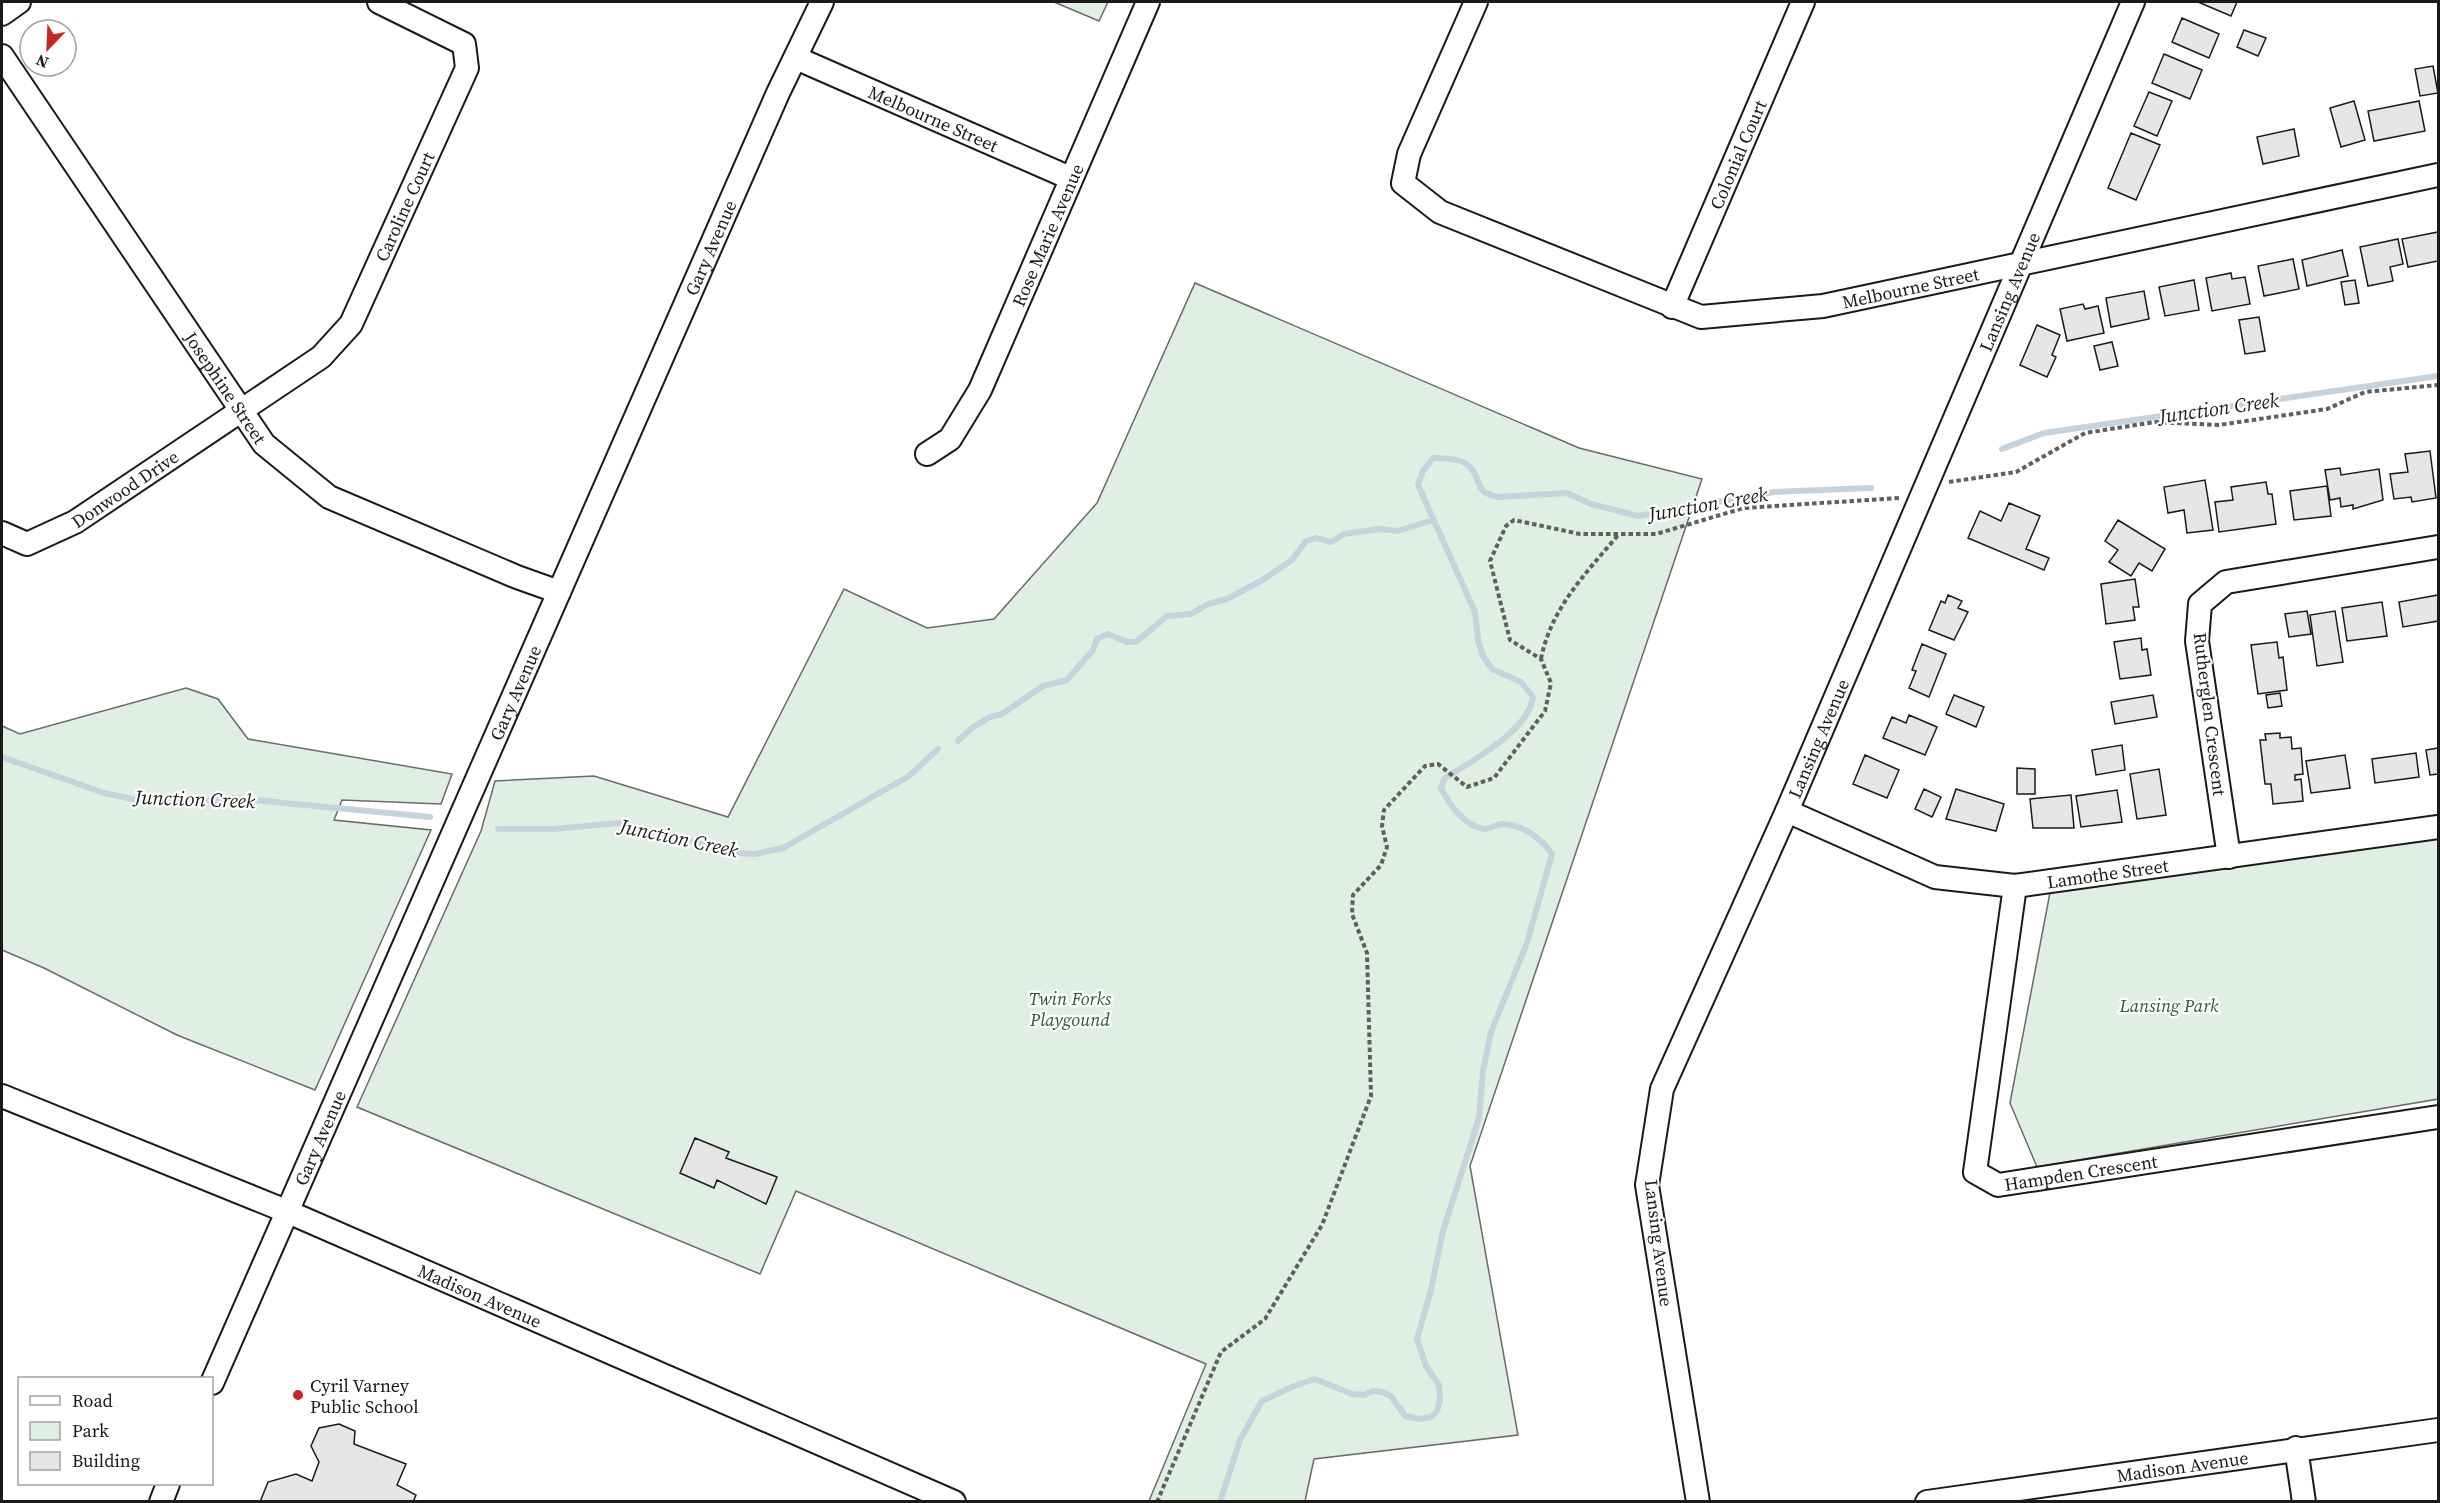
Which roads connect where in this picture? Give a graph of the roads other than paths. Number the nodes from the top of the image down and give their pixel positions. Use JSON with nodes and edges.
{"nodes":[{"id":1,"x":19,"y":2,"type":"edge"},
{"id":2,"x":379,"y":2,"type":"edge"},
{"id":3,"x":822,"y":2,"type":"edge"},
{"id":4,"x":1148,"y":2,"type":"edge"},
{"id":5,"x":1476,"y":2,"type":"edge"},
{"id":6,"x":1803,"y":2,"type":"edge"},
{"id":7,"x":2133,"y":2,"type":"edge"},
{"id":8,"x":2,"y":14,"type":"edge"},
{"id":9,"x":2,"y":56,"type":"edge"},
{"id":10,"x":796,"y":58,"type":"junction"},
{"id":11,"x":2439,"y":175,"type":"edge"},
{"id":12,"x":1070,"y":178,"type":"junction"},
{"id":13,"x":2019,"y":266,"type":"junction"},
{"id":14,"x":1672,"y":308,"type":"junction"},
{"id":15,"x":239,"y":410,"type":"junction"},
{"id":16,"x":927,"y":454,"type":"dead end"},
{"id":17,"x":2,"y":533,"type":"edge"},
{"id":18,"x":2439,"y":547,"type":"edge"},
{"id":19,"x":559,"y":592,"type":"junction"},
{"id":20,"x":1787,"y":811,"type":"junction"},
{"id":21,"x":2439,"y":827,"type":"edge"},
{"id":22,"x":2229,"y":857,"type":"junction"},
{"id":23,"x":2015,"y":886,"type":"junction"},
{"id":24,"x":2,"y":1096,"type":"edge"},
{"id":25,"x":2439,"y":1118,"type":"edge"},
{"id":26,"x":286,"y":1211,"type":"junction"},
{"id":27,"x":213,"y":1381,"type":"edge"},
{"id":28,"x":2439,"y":1430,"type":"edge"},
{"id":29,"x":2296,"y":1448,"type":"junction"},
{"id":30,"x":168,"y":1485,"type":"edge"},
{"id":31,"x":1989,"y":1497,"type":"edge"},
{"id":32,"x":161,"y":1502,"type":"edge"},
{"id":33,"x":954,"y":1502,"type":"edge"},
{"id":34,"x":1698,"y":1502,"type":"edge"},
{"id":35,"x":1927,"y":1502,"type":"edge"},
{"id":36,"x":2304,"y":1502,"type":"edge"}],
"edges":[{"from":1,"to":8,"type":"street"},
{"from":2,"to":15,"type":"street","name":"Caroline Court"},
{"from":3,"to":10,"type":"street","name":"Gary Avenue"},
{"from":4,"to":12,"type":"street","name":"Rose Marie Avenue"},
{"from":5,"to":14,"type":"street","name":"Melbourne Street"},
{"from":6,"to":14,"type":"street","name":"Colonial Court"},
{"from":7,"to":13,"type":"street","name":"Lansing Avenue"},
{"from":9,"to":15,"type":"street","name":"Josephine Street"},
{"from":10,"to":12,"type":"street","name":"Melbourne Street"},
{"from":10,"to":19,"type":"street","name":"Gary Avenue"},
{"from":11,"to":13,"type":"street","name":"Melbourne Street"},
{"from":12,"to":16,"type":"street","name":"Rose Marie Avenue"},
{"from":13,"to":14,"type":"street","name":"Melbourne Street"},
{"from":13,"to":20,"type":"street","name":"Lansing Avenue"},
{"from":15,"to":17,"type":"street","name":"Donwood Drive"},
{"from":15,"to":19,"type":"street","name":"Josephine Street"},
{"from":18,"to":22,"type":"street","name":"Rutherglen Crescent"},
{"from":19,"to":26,"type":"street","name":"Gary Avenue"},
{"from":20,"to":23,"type":"street","name":"Lamothe Street"},
{"from":20,"to":34,"type":"street","name":"Lansing Avenue"},
{"from":21,"to":22,"type":"street","name":"Lamothe Street"},
{"from":22,"to":23,"type":"street","name":"Lamothe Street"},
{"from":23,"to":25,"type":"street","name":"Hampden Crescent"},
{"from":24,"to":26,"type":"street","name":"Madison Avenue"},
{"from":26,"to":27,"type":"street","name":"Gary Avenue"},
{"from":26,"to":33,"type":"street","name":"Madison Avenue"},
{"from":28,"to":29,"type":"street","name":"Madison Avenue"},
{"from":29,"to":31,"type":"street","name":"Madison Avenue"},
{"from":29,"to":36,"type":"street"},
{"from":30,"to":32,"type":"street"},
{"from":31,"to":35,"type":"street","name":"Madison Avenue"}]}
